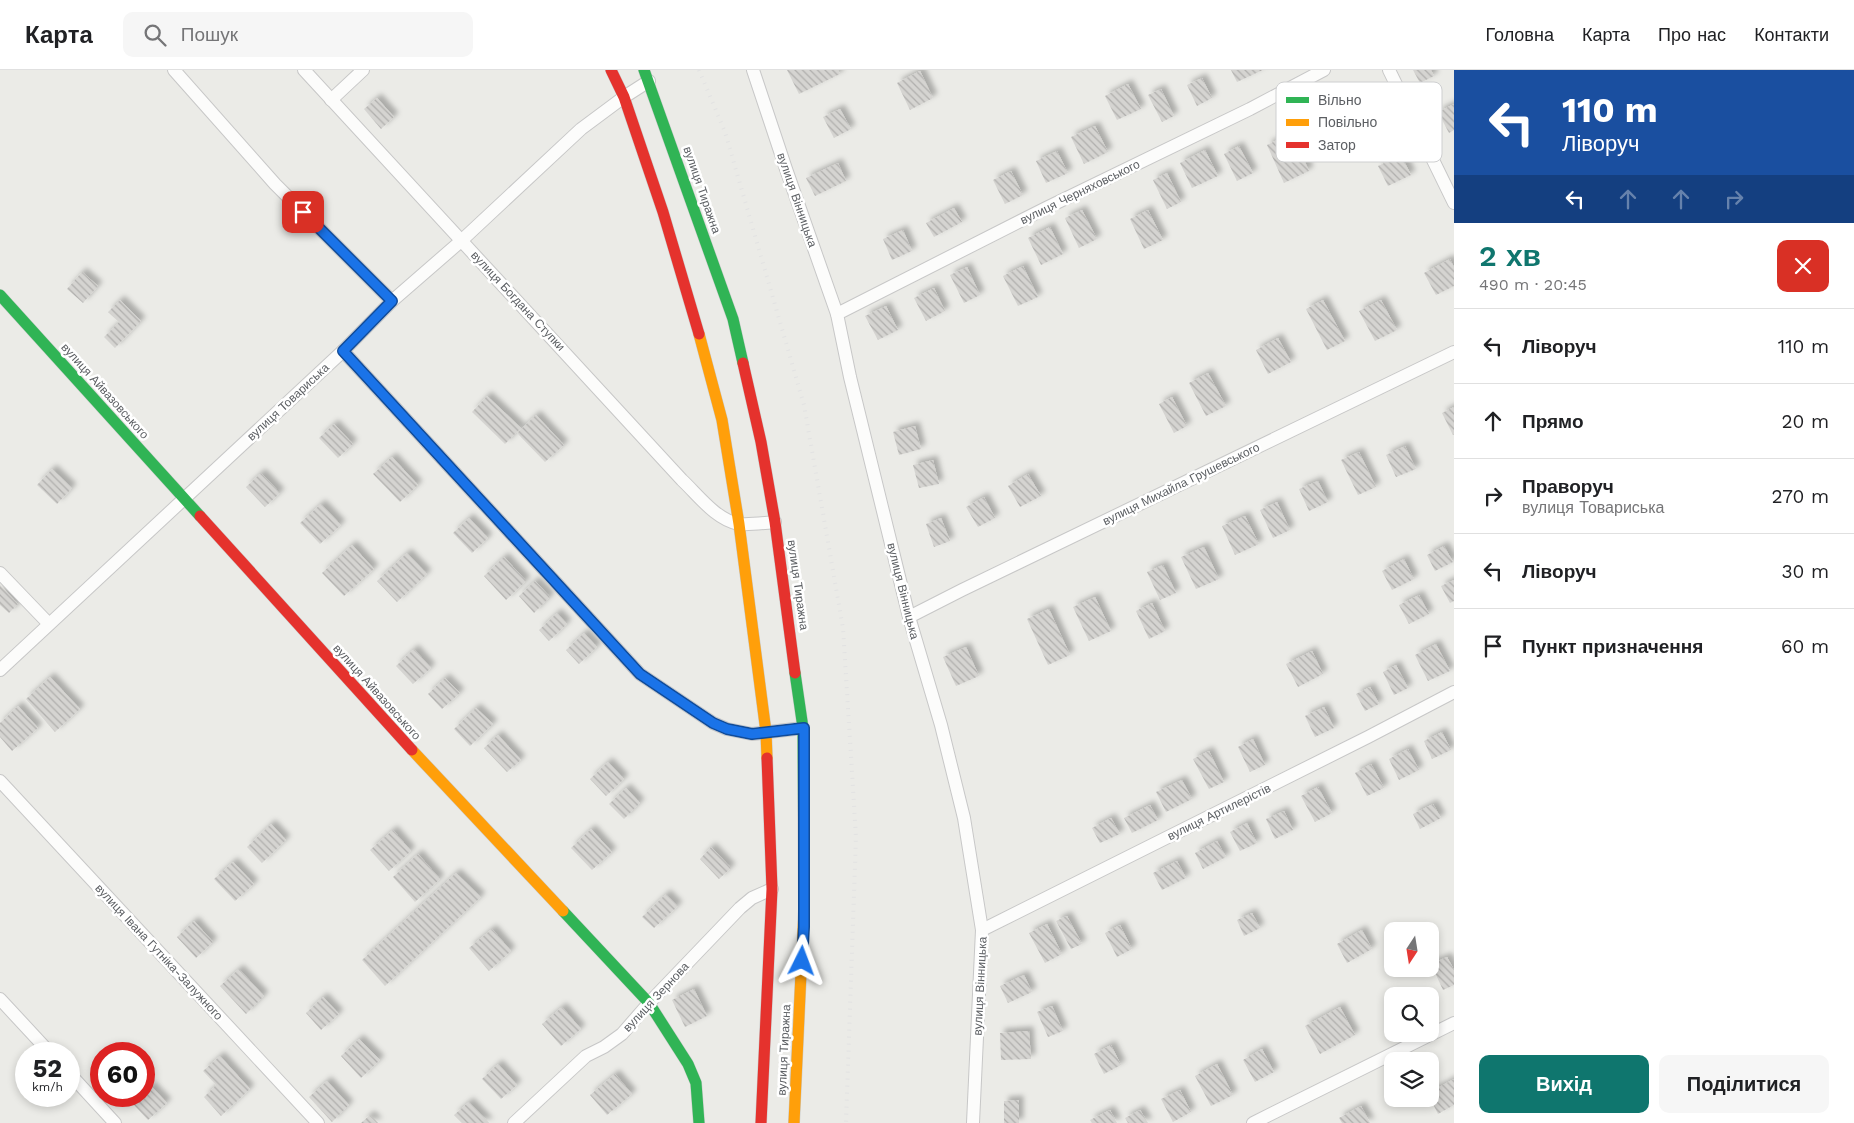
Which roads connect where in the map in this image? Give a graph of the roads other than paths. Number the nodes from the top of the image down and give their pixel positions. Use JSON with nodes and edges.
{"nodes":[{"id":1,"x":174,"y":70,"type":"edge"},
{"id":2,"x":304,"y":70,"type":"edge"},
{"id":3,"x":363,"y":70,"type":"edge"},
{"id":4,"x":611,"y":70,"type":"edge"},
{"id":5,"x":753,"y":70,"type":"edge"},
{"id":6,"x":1324,"y":70,"type":"edge"},
{"id":7,"x":1389,"y":70,"type":"edge"},
{"id":8,"x":647,"y":76,"type":"edge"},
{"id":9,"x":1301,"y":82,"type":"edge"},
{"id":10,"x":1395,"y":82,"type":"edge"},
{"id":11,"x":1276,"y":95,"type":"edge"},
{"id":12,"x":624,"y":97,"type":"junction"},
{"id":13,"x":332,"y":100,"type":"junction"},
{"id":14,"x":1434,"y":162,"type":"edge"},
{"id":15,"x":1454,"y":203,"type":"edge"},
{"id":16,"x":461,"y":241,"type":"junction"},
{"id":17,"x":0,"y":295,"type":"edge"},
{"id":18,"x":392,"y":301,"type":"junction"},
{"id":19,"x":837,"y":314,"type":"junction"},
{"id":20,"x":343,"y":351,"type":"junction"},
{"id":21,"x":1454,"y":352,"type":"edge"},
{"id":22,"x":184,"y":499,"type":"junction"},
{"id":23,"x":775,"y":522,"type":"junction"},
{"id":24,"x":739,"y":524,"type":"junction"},
{"id":25,"x":0,"y":573,"type":"edge"},
{"id":26,"x":909,"y":617,"type":"junction"},
{"id":27,"x":49,"y":624,"type":"junction"},
{"id":28,"x":0,"y":670,"type":"edge"},
{"id":29,"x":1454,"y":692,"type":"edge"},
{"id":30,"x":804,"y":728,"type":"junction"},
{"id":31,"x":766,"y":732,"type":"junction"},
{"id":32,"x":0,"y":781,"type":"edge"},
{"id":33,"x":772,"y":889,"type":"junction"},
{"id":34,"x":982,"y":930,"type":"junction"},
{"id":35,"x":0,"y":999,"type":"edge"},
{"id":36,"x":649,"y":1003,"type":"junction"},
{"id":37,"x":1454,"y":1023,"type":"edge"},
{"id":38,"x":40,"y":1042,"type":"edge"},
{"id":39,"x":80,"y":1085,"type":"edge"},
{"id":40,"x":114,"y":1123,"type":"edge"},
{"id":41,"x":318,"y":1123,"type":"edge"},
{"id":42,"x":514,"y":1123,"type":"edge"},
{"id":43,"x":699,"y":1123,"type":"edge"},
{"id":44,"x":761,"y":1123,"type":"edge"},
{"id":45,"x":794,"y":1123,"type":"edge"},
{"id":46,"x":974,"y":1123,"type":"edge"},
{"id":47,"x":1253,"y":1123,"type":"edge"}],
"edges":[{"from":1,"to":18,"type":"street"},
{"from":2,"to":13,"type":"street","name":"вулиця Богдана Ступки"},
{"from":3,"to":13,"type":"street"},
{"from":4,"to":12,"type":"main road","name":"вулиця Тиражна"},
{"from":5,"to":19,"type":"street","name":"вулиця Вінницька"},
{"from":6,"to":9,"type":"street","name":"вулиця Черняховського"},
{"from":7,"to":10,"type":"street"},
{"from":8,"to":12,"type":"street","name":"вулиця Товариська"},
{"from":8,"to":23,"type":"main road","name":"вулиця Тиражна"},
{"from":11,"to":19,"type":"street","name":"вулиця Черняховського"},
{"from":12,"to":16,"type":"street","name":"вулиця Товариська"},
{"from":12,"to":24,"type":"main road","name":"вулиця Тиражна"},
{"from":13,"to":16,"type":"street","name":"вулиця Богдана Ступки"},
{"from":14,"to":15,"type":"street"},
{"from":16,"to":18,"type":"street","name":"вулиця Товариська"},
{"from":16,"to":24,"type":"street","name":"вулиця Богдана Ступки"},
{"from":17,"to":22,"type":"main road","name":"вулиця Айвазовського"},
{"from":18,"to":20,"type":"street","name":"вулиця Товариська"},
{"from":19,"to":26,"type":"street","name":"вулиця Вінницька"},
{"from":20,"to":22,"type":"street","name":"вулиця Товариська"},
{"from":20,"to":31,"type":"street"},
{"from":21,"to":26,"type":"street","name":"вулиця Михайла Грушевського"},
{"from":22,"to":27,"type":"street","name":"вулиця Товариська"},
{"from":22,"to":36,"type":"main road","name":"вулиця Айвазовського"},
{"from":23,"to":24,"type":"street"},
{"from":23,"to":30,"type":"main road","name":"вулиця Тиражна"},
{"from":24,"to":31,"type":"main road","name":"вулиця Тиражна"},
{"from":25,"to":27,"type":"street"},
{"from":26,"to":34,"type":"street","name":"вулиця Вінницька"},
{"from":27,"to":28,"type":"street","name":"вулиця Товариська"},
{"from":29,"to":34,"type":"street","name":"вулиця Артилерістів"},
{"from":30,"to":31,"type":"street"},
{"from":30,"to":45,"type":"main road","name":"вулиця Тиражна"},
{"from":31,"to":33,"type":"main road","name":"вулиця Тиражна"},
{"from":32,"to":41,"type":"street","name":"вулиця Івана Гутніка-Залужного"},
{"from":33,"to":36,"type":"street","name":"вулиця Зернова"},
{"from":33,"to":44,"type":"main road","name":"вулиця Тиражна"},
{"from":34,"to":46,"type":"street","name":"вулиця Вінницька"},
{"from":35,"to":38,"type":"street"},
{"from":36,"to":42,"type":"street","name":"вулиця Зернова"},
{"from":36,"to":43,"type":"main road","name":"вулиця Айвазовського"},
{"from":37,"to":47,"type":"street"},
{"from":39,"to":40,"type":"street"}]}
